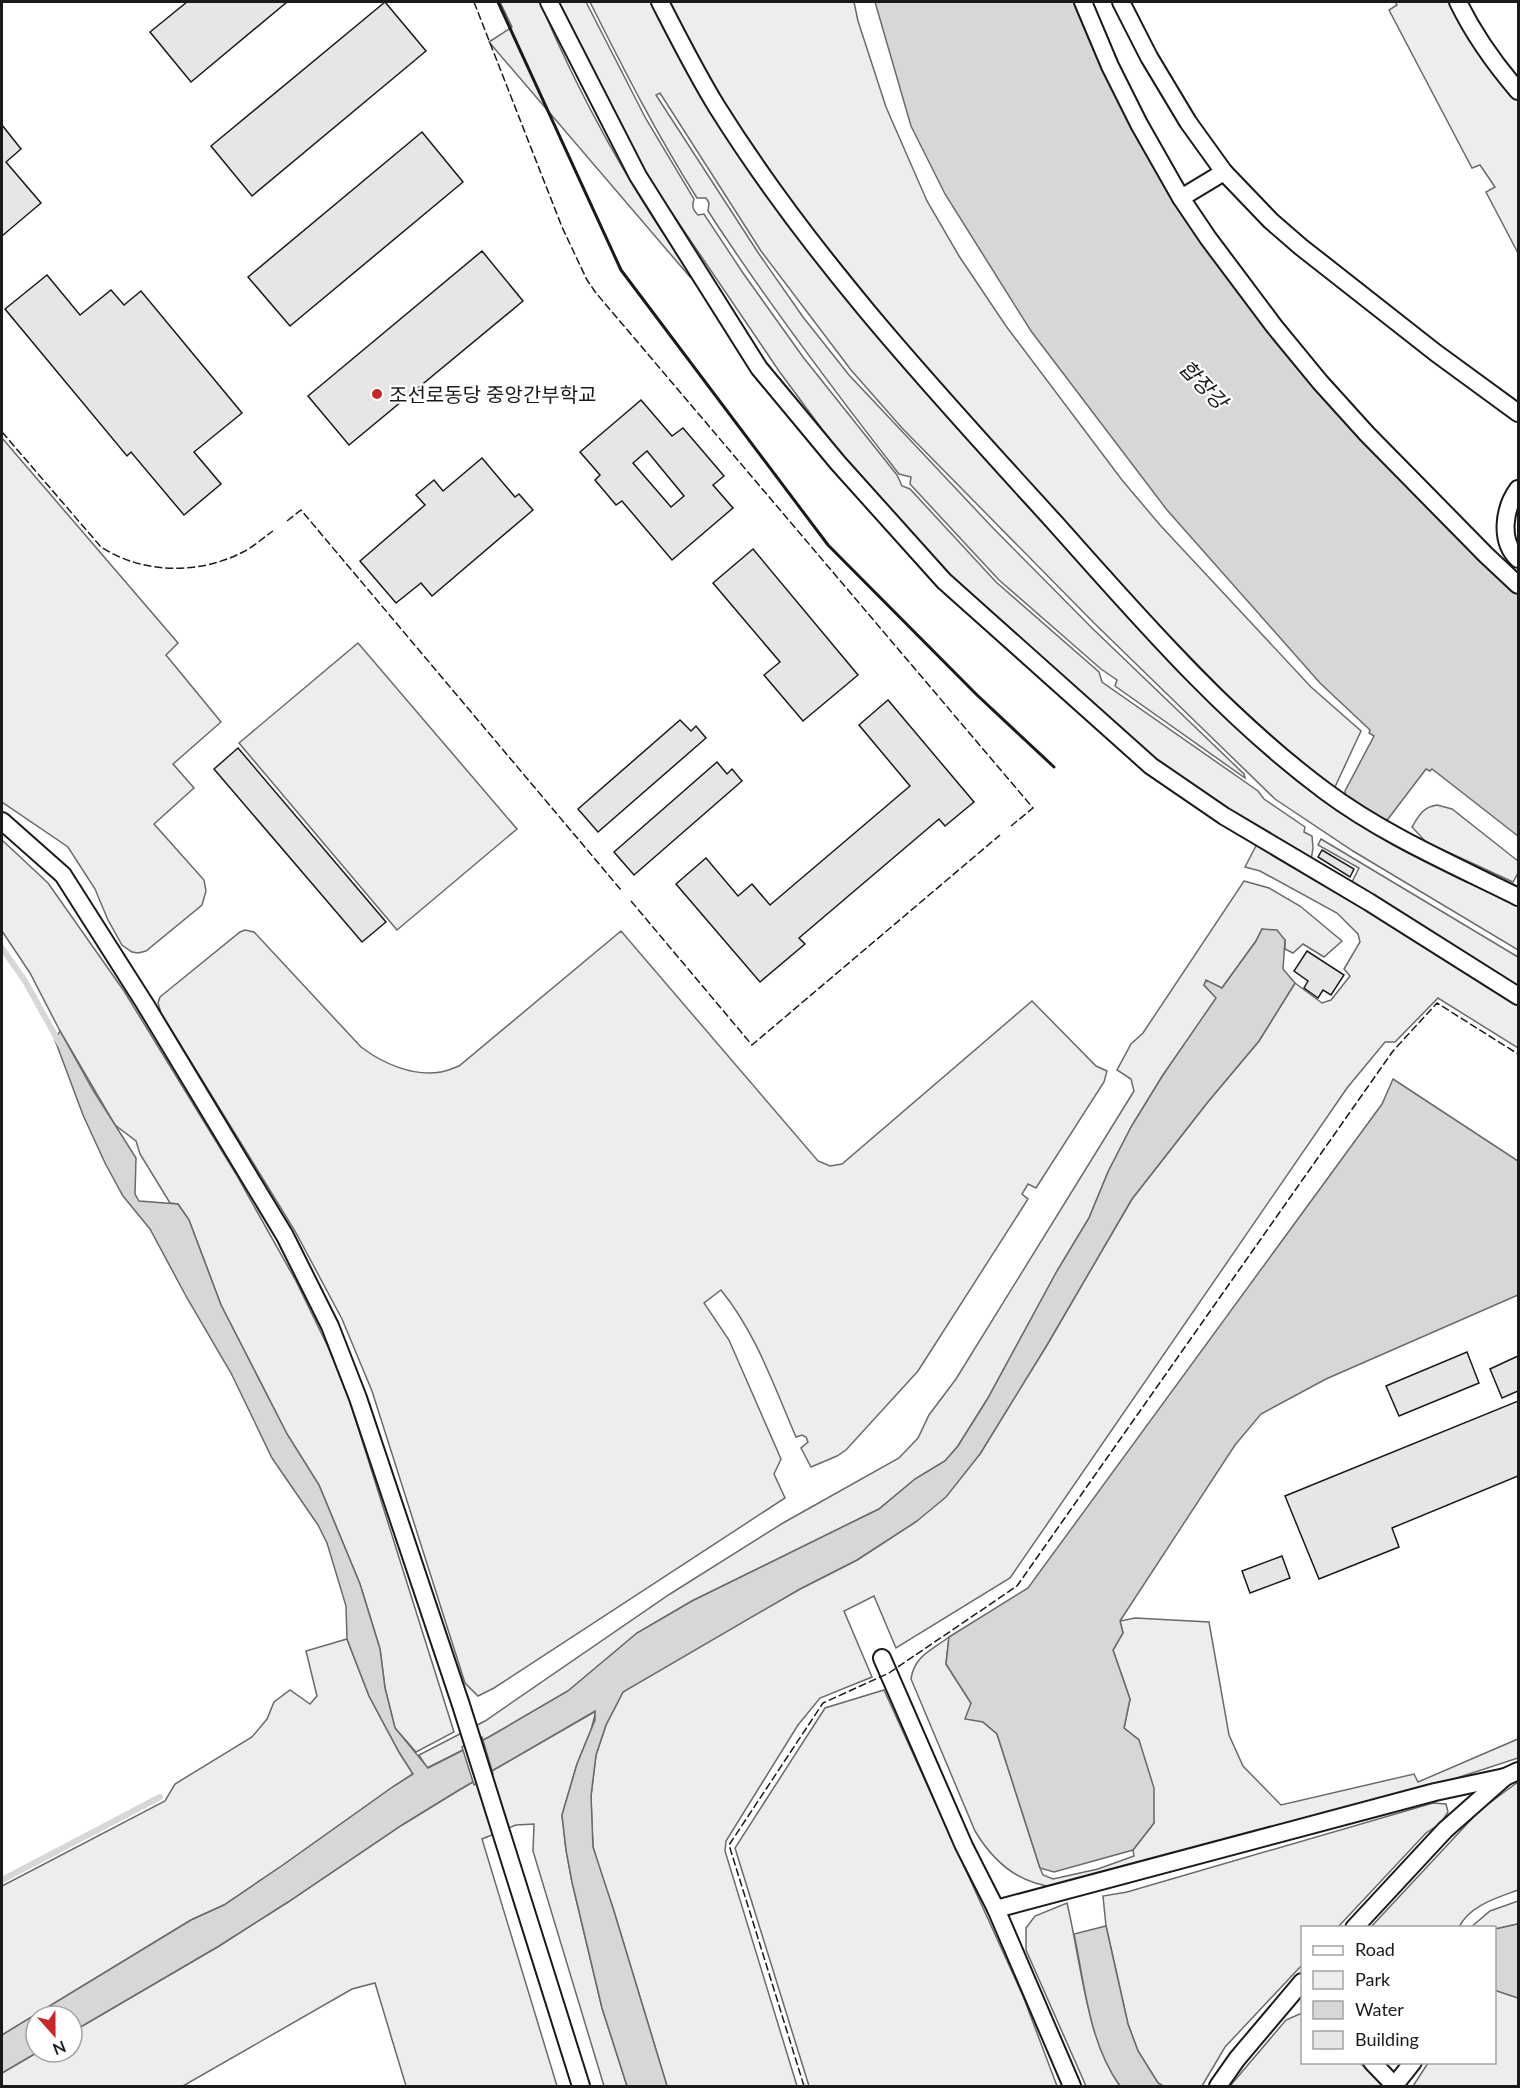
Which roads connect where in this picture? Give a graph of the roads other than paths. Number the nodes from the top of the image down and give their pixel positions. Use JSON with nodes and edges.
{"nodes":[{"id":1,"x":549,"y":2,"type":"edge"},
{"id":2,"x":660,"y":2,"type":"edge"},
{"id":3,"x":1083,"y":2,"type":"edge"},
{"id":4,"x":1121,"y":2,"type":"edge"},
{"id":5,"x":1458,"y":2,"type":"edge"},
{"id":6,"x":1518,"y":91,"type":"edge"},
{"id":7,"x":1224,"y":172,"type":"junction"},
{"id":8,"x":1181,"y":198,"type":"junction"},
{"id":9,"x":1518,"y":413,"type":"edge"},
{"id":10,"x":1518,"y":489,"type":"edge"},
{"id":11,"x":1516,"y":556,"type":"edge"},
{"id":12,"x":1517,"y":584,"type":"edge"},
{"id":13,"x":2,"y":821,"type":"edge"},
{"id":14,"x":1518,"y":897,"type":"edge"},
{"id":15,"x":1518,"y":996,"type":"edge"},
{"id":16,"x":882,"y":1658,"type":"dead end"},
{"id":17,"x":1512,"y":1774,"type":"edge"},
{"id":18,"x":996,"y":1909,"type":"junction"},
{"id":19,"x":1356,"y":1926,"type":"edge"},
{"id":20,"x":1300,"y":1990,"type":"edge"},
{"id":21,"x":1374,"y":2064,"type":"edge"},
{"id":22,"x":1412,"y":2064,"type":"edge"},
{"id":23,"x":581,"y":2086,"type":"edge"},
{"id":24,"x":1072,"y":2086,"type":"edge"},
{"id":25,"x":1218,"y":2086,"type":"edge"},
{"id":26,"x":1395,"y":2086,"type":"edge"}],
"edges":[{"from":1,"to":15,"type":"street"},
{"from":2,"to":14,"type":"street"},
{"from":3,"to":8,"type":"street"},
{"from":4,"to":7,"type":"street"},
{"from":5,"to":6,"type":"street"},
{"from":7,"to":8,"type":"street"},
{"from":7,"to":9,"type":"street"},
{"from":8,"to":12,"type":"street"},
{"from":10,"to":11,"type":"street"},
{"from":11,"to":12,"type":"street"},
{"from":13,"to":23,"type":"street"},
{"from":16,"to":18,"type":"street"},
{"from":17,"to":18,"type":"street"},
{"from":17,"to":19,"type":"street"},
{"from":18,"to":24,"type":"street"},
{"from":20,"to":25,"type":"street"},
{"from":21,"to":26,"type":"street"},
{"from":22,"to":26,"type":"street"}]}
